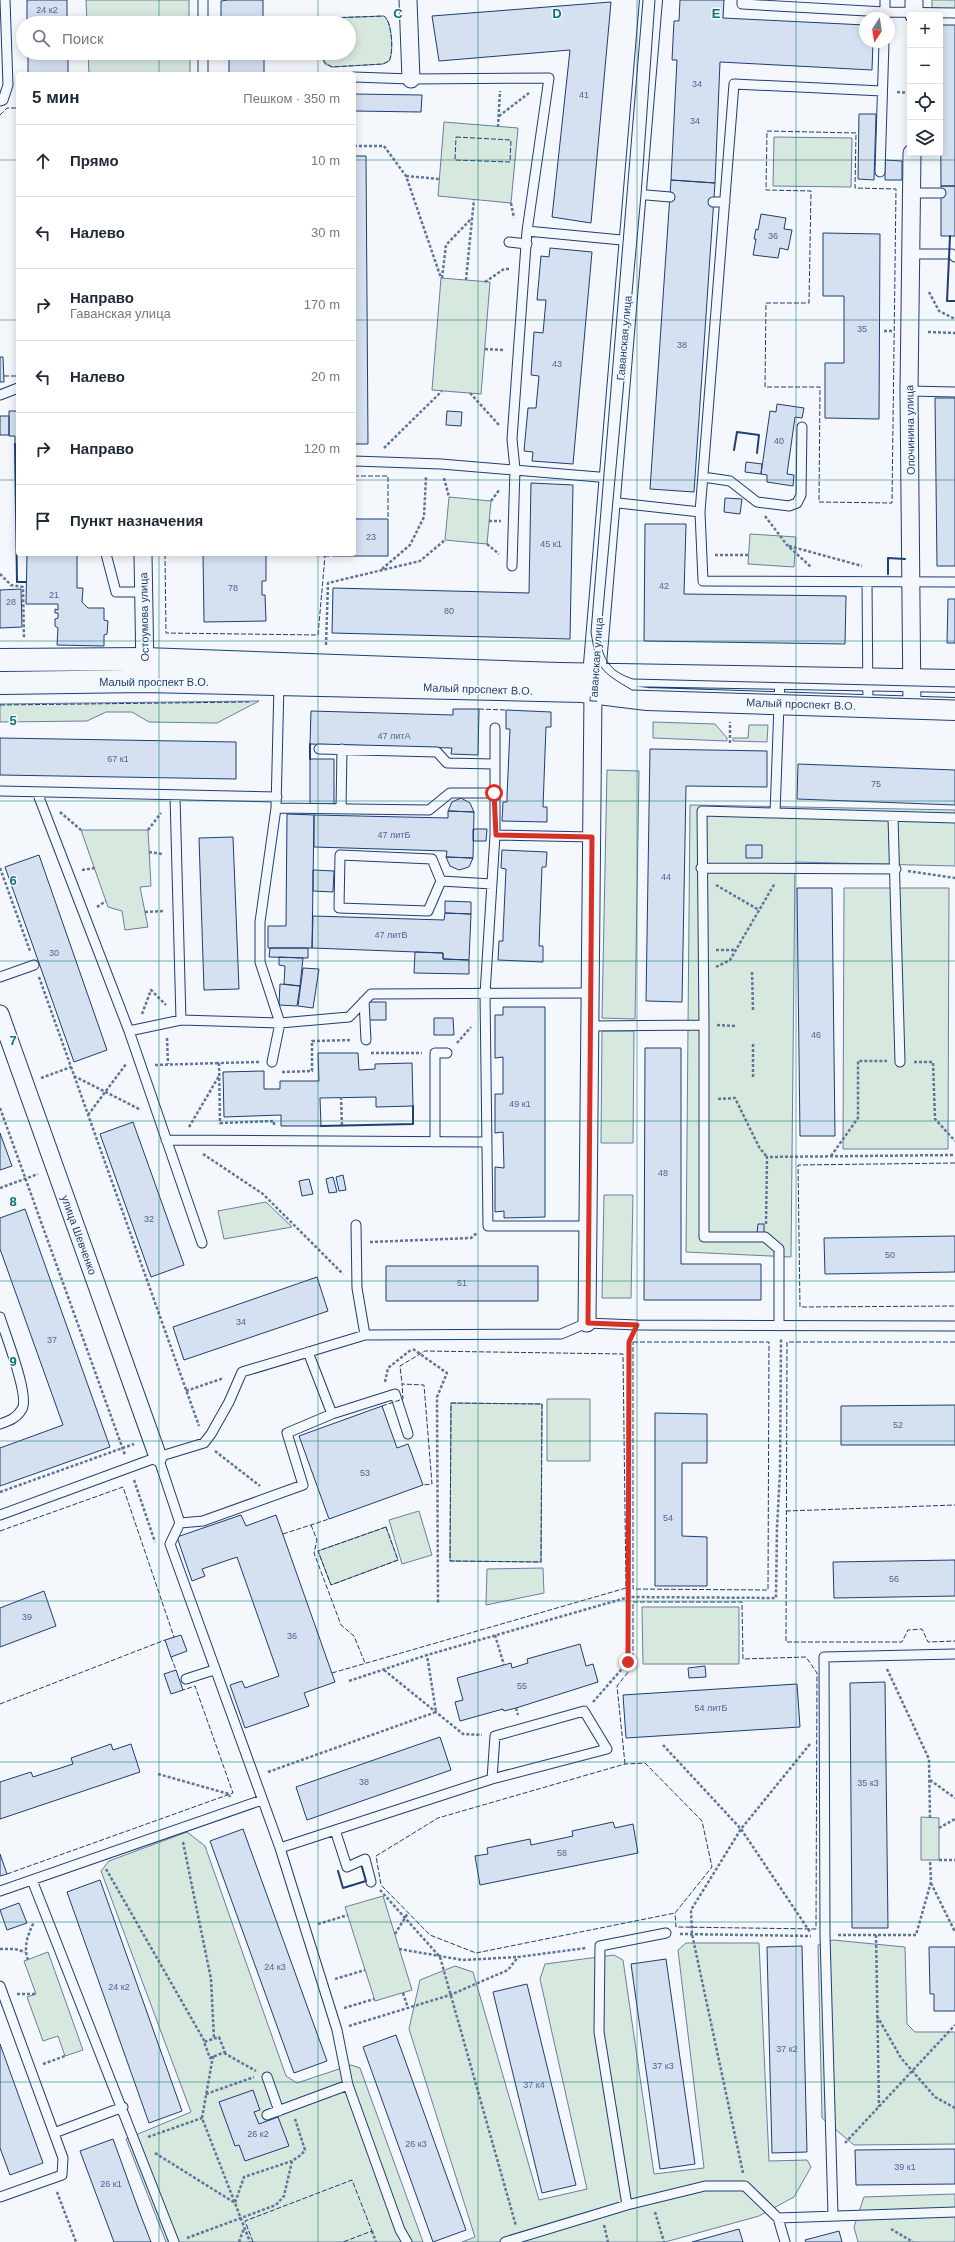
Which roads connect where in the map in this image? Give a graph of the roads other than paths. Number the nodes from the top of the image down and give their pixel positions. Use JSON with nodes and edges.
{"nodes":[{"id":1,"x":5,"y":0,"type":"edge"},
{"id":2,"x":202,"y":0,"type":"edge"},
{"id":3,"x":408,"y":0,"type":"edge"},
{"id":4,"x":651,"y":0,"type":"edge"},
{"id":5,"x":742,"y":0,"type":"edge"},
{"id":6,"x":885,"y":0,"type":"edge"},
{"id":7,"x":914,"y":9,"type":"edge"},
{"id":8,"x":885,"y":12,"type":"edge"},
{"id":9,"x":859,"y":13,"type":"edge"},
{"id":10,"x":895,"y":13,"type":"edge"},
{"id":11,"x":955,"y":13,"type":"edge"},
{"id":12,"x":203,"y":16,"type":"edge"},
{"id":13,"x":884,"y":48,"type":"edge"},
{"id":14,"x":203,"y":60,"type":"edge"},
{"id":15,"x":203,"y":72,"type":"edge"},
{"id":16,"x":356,"y":77,"type":"edge"},
{"id":17,"x":411,"y":79,"type":"junction"},
{"id":18,"x":882,"y":91,"type":"junction"},
{"id":19,"x":0,"y":101,"type":"edge"},
{"id":20,"x":912,"y":156,"type":"edge"},
{"id":21,"x":880,"y":172,"type":"dead end"},
{"id":22,"x":911,"y":193,"type":"junction"},
{"id":23,"x":941,"y":193,"type":"dead end"},
{"id":24,"x":635,"y":194,"type":"junction"},
{"id":25,"x":670,"y":197,"type":"dead end"},
{"id":26,"x":713,"y":202,"type":"dead end"},
{"id":27,"x":725,"y":202,"type":"junction"},
{"id":28,"x":527,"y":231,"type":"junction"},
{"id":29,"x":632,"y":241,"type":"junction"},
{"id":30,"x":510,"y":242,"type":"dead end"},
{"id":31,"x":526,"y":244,"type":"junction"},
{"id":32,"x":910,"y":254,"type":"junction"},
{"id":33,"x":955,"y":257,"type":"edge"},
{"id":34,"x":16,"y":389,"type":"edge"},
{"id":35,"x":909,"y":391,"type":"junction"},
{"id":36,"x":955,"y":392,"type":"edge"},
{"id":37,"x":0,"y":396,"type":"edge"},
{"id":38,"x":802,"y":427,"type":"dead end"},
{"id":39,"x":356,"y":461,"type":"edge"},
{"id":40,"x":515,"y":469,"type":"junction"},
{"id":41,"x":703,"y":477,"type":"junction"},
{"id":42,"x":611,"y":478,"type":"junction"},
{"id":43,"x":609,"y":502,"type":"junction"},
{"id":44,"x":700,"y":512,"type":"junction"},
{"id":45,"x":107,"y":556,"type":"edge"},
{"id":46,"x":143,"y":556,"type":"edge"},
{"id":47,"x":512,"y":566,"type":"dead end"},
{"id":48,"x":867,"y":582,"type":"junction"},
{"id":49,"x":912,"y":582,"type":"junction"},
{"id":50,"x":955,"y":582,"type":"edge"},
{"id":51,"x":144,"y":592,"type":"junction"},
{"id":52,"x":144,"y":659,"type":"junction"},
{"id":53,"x":0,"y":660,"type":"edge"},
{"id":54,"x":279,"y":673,"type":"junction"},
{"id":55,"x":780,"y":678,"type":"junction"},
{"id":56,"x":868,"y":680,"type":"junction"},
{"id":57,"x":145,"y":681,"type":"junction"},
{"id":58,"x":912,"y":681,"type":"junction"},
{"id":59,"x":955,"y":681,"type":"edge"},
{"id":60,"x":0,"y":683,"type":"edge"},
{"id":61,"x":593,"y":684,"type":"junction"},
{"id":62,"x":780,"y":703,"type":"junction"},
{"id":63,"x":868,"y":706,"type":"junction"},
{"id":64,"x":912,"y":707,"type":"junction"},
{"id":65,"x":955,"y":709,"type":"edge"},
{"id":66,"x":495,"y":728,"type":"dead end"},
{"id":67,"x":319,"y":749,"type":"dead end"},
{"id":68,"x":342,"y":750,"type":"junction"},
{"id":69,"x":494,"y":764,"type":"junction"},
{"id":70,"x":0,"y":791,"type":"edge"},
{"id":71,"x":37,"y":792,"type":"junction"},
{"id":72,"x":494,"y":793,"type":"junction"},
{"id":73,"x":175,"y":796,"type":"junction"},
{"id":74,"x":276,"y":796,"type":"junction"},
{"id":75,"x":276,"y":808,"type":"junction"},
{"id":76,"x":341,"y":809,"type":"junction"},
{"id":77,"x":775,"y":813,"type":"junction"},
{"id":78,"x":893,"y":816,"type":"junction"},
{"id":79,"x":955,"y":818,"type":"edge"},
{"id":80,"x":496,"y":835,"type":"junction"},
{"id":81,"x":592,"y":837,"type":"junction"},
{"id":82,"x":896,"y":869,"type":"junction"},
{"id":83,"x":701,"y":872,"type":"junction"},
{"id":84,"x":441,"y":881,"type":"junction"},
{"id":85,"x":492,"y":884,"type":"junction"},
{"id":86,"x":34,"y":965,"type":"road end"},
{"id":87,"x":0,"y":977,"type":"edge"},
{"id":88,"x":590,"y":992,"type":"junction"},
{"id":89,"x":485,"y":994,"type":"junction"},
{"id":90,"x":364,"y":1001,"type":"junction"},
{"id":91,"x":0,"y":1014,"type":"edge"},
{"id":92,"x":181,"y":1020,"type":"junction"},
{"id":93,"x":280,"y":1023,"type":"junction"},
{"id":94,"x":704,"y":1025,"type":"junction"},
{"id":95,"x":590,"y":1026,"type":"junction"},
{"id":96,"x":132,"y":1030,"type":"junction"},
{"id":97,"x":4,"y":1040,"type":"edge"},
{"id":98,"x":366,"y":1040,"type":"road end"},
{"id":99,"x":447,"y":1053,"type":"road end"},
{"id":100,"x":272,"y":1062,"type":"road end"},
{"id":101,"x":900,"y":1062,"type":"road end"},
{"id":102,"x":166,"y":1140,"type":"junction"},
{"id":103,"x":436,"y":1142,"type":"junction"},
{"id":104,"x":486,"y":1142,"type":"junction"},
{"id":105,"x":356,"y":1225,"type":"dead end"},
{"id":106,"x":588,"y":1226,"type":"junction"},
{"id":107,"x":202,"y":1243,"type":"dead end"},
{"id":108,"x":0,"y":1317,"type":"edge"},
{"id":109,"x":588,"y":1323,"type":"junction"},
{"id":110,"x":779,"y":1326,"type":"junction"},
{"id":111,"x":955,"y":1326,"type":"edge"},
{"id":112,"x":365,"y":1335,"type":"junction"},
{"id":113,"x":308,"y":1352,"type":"junction"},
{"id":114,"x":332,"y":1414,"type":"junction"},
{"id":115,"x":0,"y":1424,"type":"edge"},
{"id":116,"x":408,"y":1434,"type":"dead end"},
{"id":117,"x":158,"y":1457,"type":"junction"},
{"id":118,"x":0,"y":1515,"type":"edge"},
{"id":119,"x":180,"y":1523,"type":"junction"},
{"id":120,"x":955,"y":1654,"type":"edge"},
{"id":121,"x":214,"y":1670,"type":"junction"},
{"id":122,"x":186,"y":1679,"type":"dead end"},
{"id":123,"x":492,"y":1778,"type":"junction"},
{"id":124,"x":262,"y":1800,"type":"junction"},
{"id":125,"x":335,"y":1830,"type":"junction"},
{"id":126,"x":280,"y":1848,"type":"junction"},
{"id":127,"x":32,"y":1880,"type":"junction"},
{"id":128,"x":372,"y":1882,"type":"road end"},
{"id":129,"x":0,"y":1891,"type":"edge"},
{"id":130,"x":666,"y":1933,"type":"road end"},
{"id":131,"x":0,"y":1986,"type":"edge"},
{"id":132,"x":264,"y":2076,"type":"road end"},
{"id":133,"x":348,"y":2085,"type":"junction"},
{"id":134,"x":123,"y":2107,"type":"junction"},
{"id":135,"x":279,"y":2111,"type":"junction"},
{"id":136,"x":266,"y":2115,"type":"dead end"},
{"id":137,"x":54,"y":2133,"type":"junction"},
{"id":138,"x":0,"y":2196,"type":"edge"},
{"id":139,"x":628,"y":2205,"type":"junction"},
{"id":140,"x":955,"y":2212,"type":"edge"},
{"id":141,"x":833,"y":2215,"type":"junction"},
{"id":142,"x":778,"y":2218,"type":"junction"},
{"id":143,"x":178,"y":2241,"type":"edge"},
{"id":144,"x":408,"y":2242,"type":"edge"},
{"id":145,"x":505,"y":2242,"type":"edge"},
{"id":146,"x":785,"y":2242,"type":"edge"}],
"edges":[{"from":1,"to":19,"type":"lane"},
{"from":2,"to":12,"type":"lane"},
{"from":3,"to":17,"type":"street"},
{"from":4,"to":24,"type":"main road","name":"Гаванская улица"},
{"from":5,"to":9,"type":"lane"},
{"from":6,"to":8,"type":"lane"},
{"from":7,"to":10,"type":"lane"},
{"from":7,"to":11,"type":"lane"},
{"from":13,"to":18,"type":"lane"},
{"from":14,"to":15,"type":"lane"},
{"from":16,"to":17,"type":"lane"},
{"from":17,"to":28,"type":"lane"},
{"from":18,"to":21,"type":"lane"},
{"from":18,"to":27,"type":"lane"},
{"from":20,"to":22,"type":"street","name":"Опочинина улица"},
{"from":22,"to":23,"type":"lane"},
{"from":22,"to":32,"type":"street","name":"Опочинина улица"},
{"from":24,"to":25,"type":"lane"},
{"from":24,"to":29,"type":"main road","name":"Гаванская улица"},
{"from":26,"to":27,"type":"lane"},
{"from":27,"to":41,"type":"lane"},
{"from":28,"to":29,"type":"lane"},
{"from":28,"to":31,"type":"lane"},
{"from":29,"to":42,"type":"main road","name":"Гаванская улица"},
{"from":30,"to":31,"type":"lane"},
{"from":31,"to":40,"type":"lane"},
{"from":32,"to":33,"type":"lane"},
{"from":32,"to":35,"type":"street","name":"Опочинина улица"},
{"from":34,"to":37,"type":"lane"},
{"from":35,"to":36,"type":"lane"},
{"from":35,"to":49,"type":"street","name":"Опочинина улица"},
{"from":38,"to":41,"type":"lane"},
{"from":39,"to":40,"type":"lane"},
{"from":40,"to":42,"type":"lane"},
{"from":40,"to":47,"type":"lane"},
{"from":41,"to":44,"type":"lane"},
{"from":42,"to":43,"type":"main road","name":"Гаванская улица"},
{"from":43,"to":44,"type":"lane"},
{"from":43,"to":61,"type":"main road","name":"Гаванская улица"},
{"from":44,"to":48,"type":"lane"},
{"from":45,"to":51,"type":"lane"},
{"from":46,"to":51,"type":"street","name":"Остоумова улица"},
{"from":48,"to":49,"type":"lane"},
{"from":48,"to":56,"type":"lane"},
{"from":49,"to":50,"type":"lane"},
{"from":49,"to":58,"type":"street","name":"Опочинина улица"},
{"from":51,"to":52,"type":"street","name":"Остоумова улица"},
{"from":52,"to":53,"type":"main road","name":"Малый проспект В.О."},
{"from":52,"to":54,"type":"main road","name":"Малый проспект В.О."},
{"from":52,"to":57,"type":"street","name":"Остоумова улица"},
{"from":54,"to":57,"type":"main road","name":"Малый проспект В.О."},
{"from":54,"to":61,"type":"main road","name":"Малый проспект В.О."},
{"from":54,"to":74,"type":"lane"},
{"from":55,"to":56,"type":"main road","name":"Малый проспект В.О."},
{"from":55,"to":61,"type":"main road","name":"Малый проспект В.О."},
{"from":55,"to":62,"type":"lane"},
{"from":56,"to":58,"type":"main road","name":"Малый проспект В.О."},
{"from":56,"to":63,"type":"lane"},
{"from":57,"to":60,"type":"main road","name":"Малый проспект В.О."},
{"from":58,"to":59,"type":"main road","name":"Малый проспект В.О."},
{"from":58,"to":64,"type":"street","name":"Опочинина улица"},
{"from":61,"to":62,"type":"main road","name":"Малый проспект В.О."},
{"from":61,"to":81,"type":"street","name":"Гаванская улица"},
{"from":62,"to":63,"type":"main road","name":"Малый проспект В.О."},
{"from":62,"to":77,"type":"lane"},
{"from":63,"to":64,"type":"main road","name":"Малый проспект В.О."},
{"from":64,"to":65,"type":"main road","name":"Малый проспект В.О."},
{"from":66,"to":69,"type":"lane"},
{"from":67,"to":68,"type":"lane"},
{"from":68,"to":69,"type":"lane"},
{"from":68,"to":76,"type":"lane"},
{"from":69,"to":72,"type":"lane"},
{"from":70,"to":71,"type":"lane"},
{"from":71,"to":73,"type":"lane"},
{"from":71,"to":96,"type":"lane"},
{"from":72,"to":76,"type":"lane"},
{"from":72,"to":80,"type":"lane"},
{"from":73,"to":74,"type":"lane"},
{"from":73,"to":92,"type":"lane"},
{"from":74,"to":75,"type":"lane"},
{"from":75,"to":76,"type":"lane"},
{"from":75,"to":93,"type":"lane"},
{"from":77,"to":78,"type":"lane"},
{"from":77,"to":83,"type":"lane"},
{"from":78,"to":79,"type":"lane"},
{"from":78,"to":82,"type":"lane"},
{"from":80,"to":81,"type":"lane"},
{"from":80,"to":85,"type":"lane"},
{"from":81,"to":88,"type":"street","name":"Гаванская улица"},
{"from":82,"to":83,"type":"lane"},
{"from":82,"to":101,"type":"lane"},
{"from":83,"to":94,"type":"lane"},
{"from":84,"to":84,"type":"lane"},
{"from":84,"to":85,"type":"lane"},
{"from":85,"to":89,"type":"lane"},
{"from":86,"to":87,"type":"lane"},
{"from":88,"to":89,"type":"lane"},
{"from":88,"to":95,"type":"street","name":"Гаванская улица"},
{"from":89,"to":90,"type":"lane"},
{"from":89,"to":104,"type":"lane"},
{"from":90,"to":93,"type":"lane"},
{"from":90,"to":98,"type":"lane"},
{"from":91,"to":97,"type":"street","name":"улица Шевченко"},
{"from":92,"to":93,"type":"lane"},
{"from":92,"to":96,"type":"lane"},
{"from":93,"to":100,"type":"lane"},
{"from":94,"to":95,"type":"lane"},
{"from":94,"to":110,"type":"lane"},
{"from":95,"to":106,"type":"street","name":"Гаванская улица"},
{"from":96,"to":102,"type":"lane"},
{"from":97,"to":117,"type":"street","name":"улица Шевченко"},
{"from":99,"to":103,"type":"lane"},
{"from":102,"to":103,"type":"lane"},
{"from":102,"to":107,"type":"lane"},
{"from":103,"to":104,"type":"lane"},
{"from":104,"to":106,"type":"lane"},
{"from":105,"to":112,"type":"lane"},
{"from":106,"to":109,"type":"street","name":"Гаванская улица"},
{"from":108,"to":115,"type":"lane"},
{"from":109,"to":110,"type":"lane"},
{"from":109,"to":112,"type":"lane"},
{"from":110,"to":111,"type":"lane"},
{"from":112,"to":113,"type":"lane"},
{"from":113,"to":114,"type":"lane"},
{"from":113,"to":117,"type":"lane"},
{"from":114,"to":116,"type":"lane"},
{"from":114,"to":119,"type":"lane"},
{"from":117,"to":118,"type":"lane"},
{"from":117,"to":119,"type":"lane"},
{"from":119,"to":121,"type":"lane"},
{"from":120,"to":141,"type":"lane"},
{"from":121,"to":122,"type":"lane"},
{"from":121,"to":124,"type":"lane"},
{"from":123,"to":123,"type":"lane"},
{"from":123,"to":125,"type":"lane"},
{"from":124,"to":126,"type":"lane"},
{"from":124,"to":127,"type":"lane"},
{"from":125,"to":126,"type":"lane"},
{"from":125,"to":128,"type":"lane"},
{"from":126,"to":133,"type":"lane"},
{"from":127,"to":129,"type":"lane"},
{"from":127,"to":134,"type":"lane"},
{"from":130,"to":139,"type":"lane"},
{"from":131,"to":137,"type":"lane"},
{"from":132,"to":135,"type":"lane"},
{"from":133,"to":135,"type":"lane"},
{"from":133,"to":144,"type":"lane"},
{"from":134,"to":137,"type":"lane"},
{"from":134,"to":143,"type":"lane"},
{"from":135,"to":136,"type":"lane"},
{"from":137,"to":138,"type":"lane"},
{"from":139,"to":142,"type":"lane"},
{"from":139,"to":145,"type":"lane"},
{"from":140,"to":141,"type":"lane"},
{"from":141,"to":142,"type":"lane"},
{"from":142,"to":146,"type":"lane"}]}
